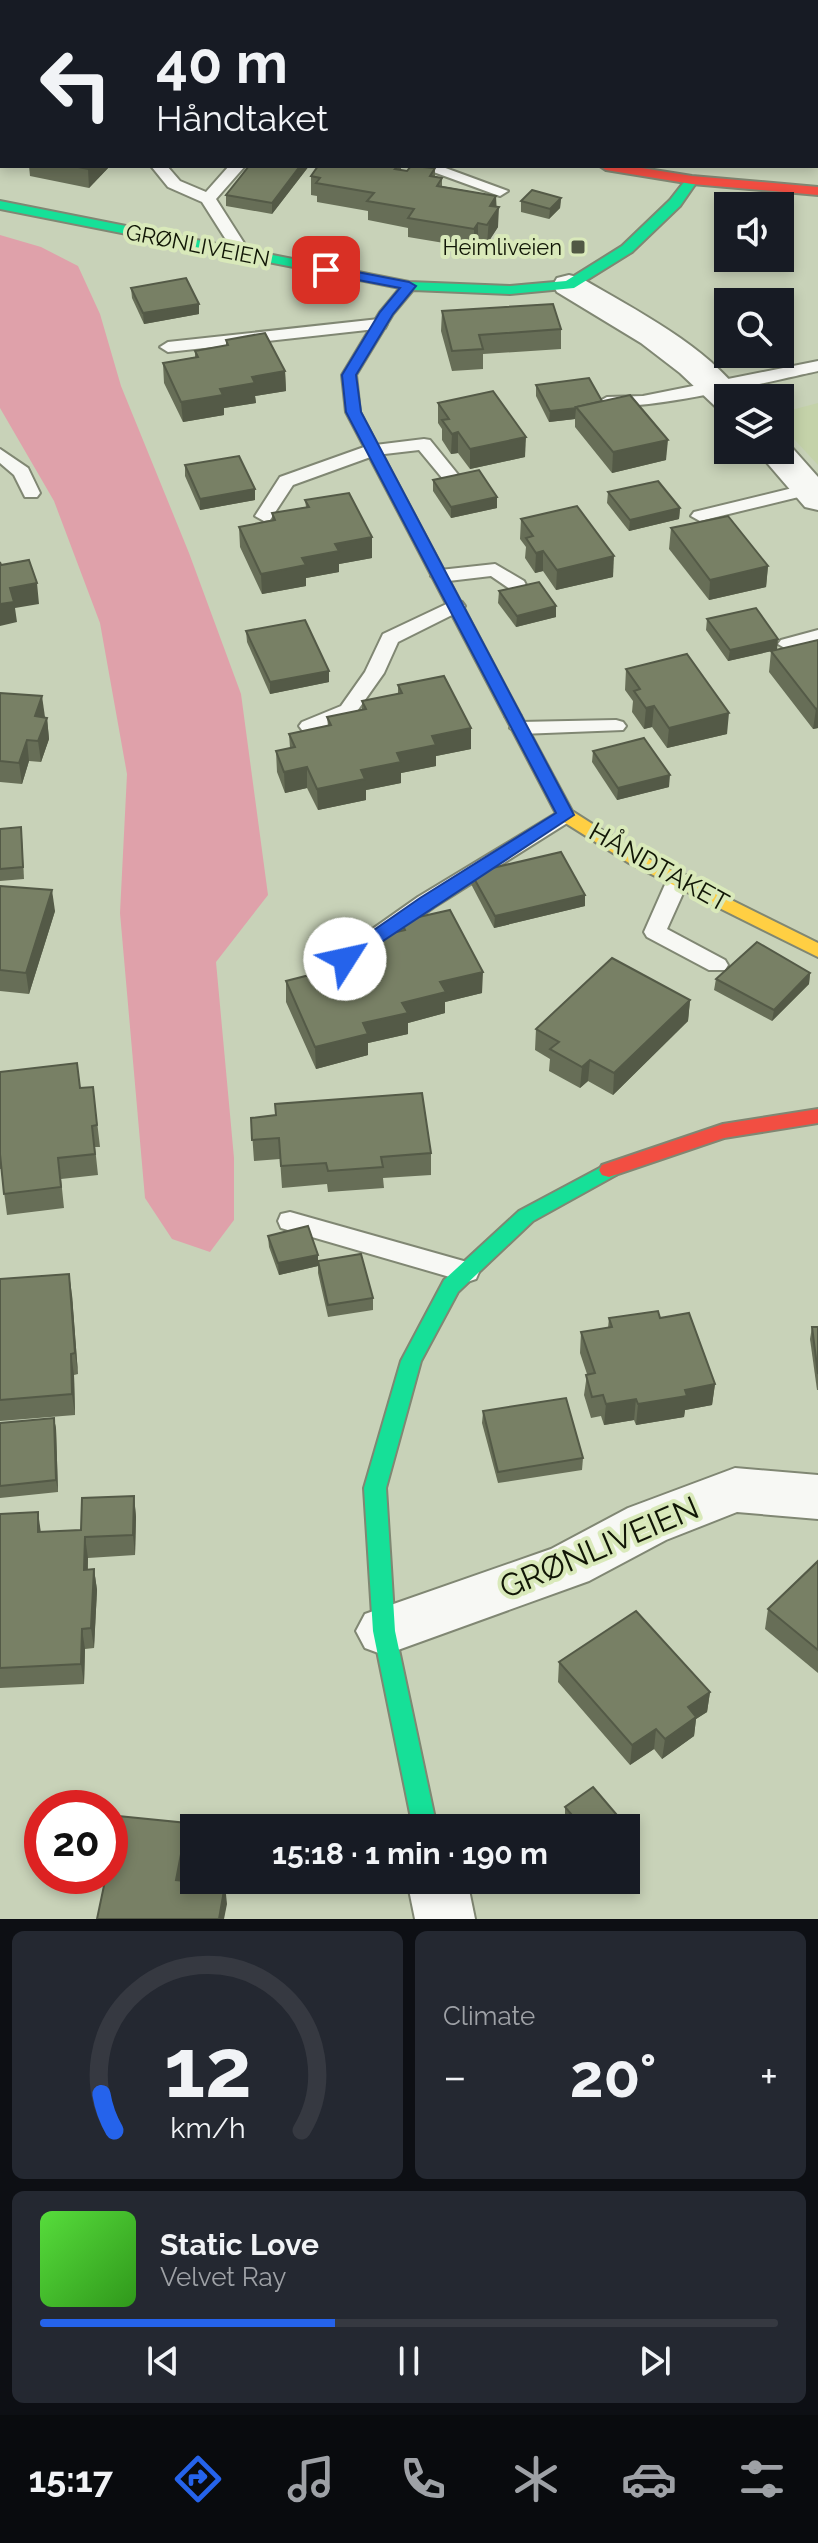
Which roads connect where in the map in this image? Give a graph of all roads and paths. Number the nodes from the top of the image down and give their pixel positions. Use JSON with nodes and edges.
{"nodes":[{"id":1,"x":161,"y":168,"type":"edge"},
{"id":2,"x":235,"y":168,"type":"edge"},
{"id":3,"x":431,"y":168,"type":"edge"},
{"id":4,"x":618,"y":168,"type":"edge"},
{"id":5,"x":692,"y":180,"type":"junction"},
{"id":6,"x":500,"y":191,"type":"dead end"},
{"id":7,"x":818,"y":191,"type":"edge"},
{"id":8,"x":208,"y":199,"type":"junction"},
{"id":9,"x":0,"y":205,"type":"edge"},
{"id":10,"x":243,"y":254,"type":"junction"},
{"id":11,"x":569,"y":285,"type":"junction"},
{"id":12,"x":409,"y":286,"type":"junction"},
{"id":13,"x":379,"y":324,"type":"junction"},
{"id":14,"x":168,"y":347,"type":"dead end"},
{"id":15,"x":818,"y":366,"type":"edge"},
{"id":16,"x":754,"y":384,"type":"edge"},
{"id":17,"x":714,"y":386,"type":"edge"},
{"id":18,"x":714,"y":394,"type":"edge"},
{"id":19,"x":597,"y":403,"type":"edge"},
{"id":20,"x":373,"y":450,"type":"junction"},
{"id":21,"x":0,"y":454,"type":"edge"},
{"id":22,"x":786,"y":464,"type":"edge"},
{"id":23,"x":454,"y":481,"type":"edge"},
{"id":24,"x":31,"y":493,"type":"dead end"},
{"id":25,"x":813,"y":494,"type":"edge"},
{"id":26,"x":264,"y":516,"type":"dead end"},
{"id":27,"x":700,"y":516,"type":"dead end"},
{"id":28,"x":440,"y":576,"type":"junction"},
{"id":29,"x":517,"y":585,"type":"edge"},
{"id":30,"x":455,"y":606,"type":"junction"},
{"id":31,"x":818,"y":636,"type":"edge"},
{"id":32,"x":788,"y":644,"type":"edge"},
{"id":33,"x":309,"y":726,"type":"edge"},
{"id":34,"x":616,"y":726,"type":"dead end"},
{"id":35,"x":520,"y":728,"type":"junction"},
{"id":36,"x":565,"y":815,"type":"junction"},
{"id":37,"x":678,"y":880,"type":"junction"},
{"id":38,"x":818,"y":951,"type":"edge"},
{"id":39,"x":345,"y":959,"type":"edge"},
{"id":40,"x":717,"y":965,"type":"dead end"},
{"id":41,"x":818,"y":1116,"type":"edge"},
{"id":42,"x":290,"y":1221,"type":"dead end"},
{"id":43,"x":467,"y":1272,"type":"junction"},
{"id":44,"x":818,"y":1497,"type":"edge"},
{"id":45,"x":384,"y":1631,"type":"junction"},
{"id":46,"x":422,"y":1814,"type":"edge"},
{"id":47,"x":440,"y":1894,"type":"edge"},
{"id":48,"x":445,"y":1919,"type":"edge"}],
"edges":[{"from":1,"to":8,"type":"lane"},
{"from":2,"to":8,"type":"lane"},
{"from":3,"to":6,"type":"lane"},
{"from":4,"to":5,"type":"street"},
{"from":5,"to":7,"type":"street"},
{"from":5,"to":11,"type":"street","name":"GRØNLIVEIEN"},
{"from":8,"to":10,"type":"lane"},
{"from":9,"to":10,"type":"street","name":"GRØNLIVEIEN"},
{"from":10,"to":12,"type":"street","name":"GRØNLIVEIEN"},
{"from":11,"to":12,"type":"street","name":"GRØNLIVEIEN"},
{"from":11,"to":17,"type":"street"},
{"from":12,"to":13,"type":"street","name":"HÅNDTAKET"},
{"from":13,"to":14,"type":"lane"},
{"from":13,"to":20,"type":"street","name":"HÅNDTAKET"},
{"from":15,"to":16,"type":"lane"},
{"from":18,"to":19,"type":"lane"},
{"from":20,"to":23,"type":"lane"},
{"from":20,"to":26,"type":"lane"},
{"from":20,"to":28,"type":"street","name":"HÅNDTAKET"},
{"from":21,"to":24,"type":"lane"},
{"from":22,"to":25,"type":"street"},
{"from":25,"to":27,"type":"lane"},
{"from":28,"to":29,"type":"lane"},
{"from":28,"to":30,"type":"street","name":"HÅNDTAKET"},
{"from":30,"to":33,"type":"lane"},
{"from":30,"to":35,"type":"street","name":"HÅNDTAKET"},
{"from":31,"to":32,"type":"lane"},
{"from":34,"to":35,"type":"lane"},
{"from":35,"to":36,"type":"street","name":"HÅNDTAKET"},
{"from":36,"to":37,"type":"street","name":"HÅNDTAKET"},
{"from":36,"to":39,"type":"lane"},
{"from":37,"to":38,"type":"street","name":"HÅNDTAKET"},
{"from":37,"to":40,"type":"lane"},
{"from":41,"to":43,"type":"street"},
{"from":42,"to":43,"type":"lane"},
{"from":43,"to":45,"type":"street"},
{"from":44,"to":45,"type":"street","name":"GRØNLIVEIEN"},
{"from":45,"to":46,"type":"street"},
{"from":47,"to":48,"type":"street"}]}
